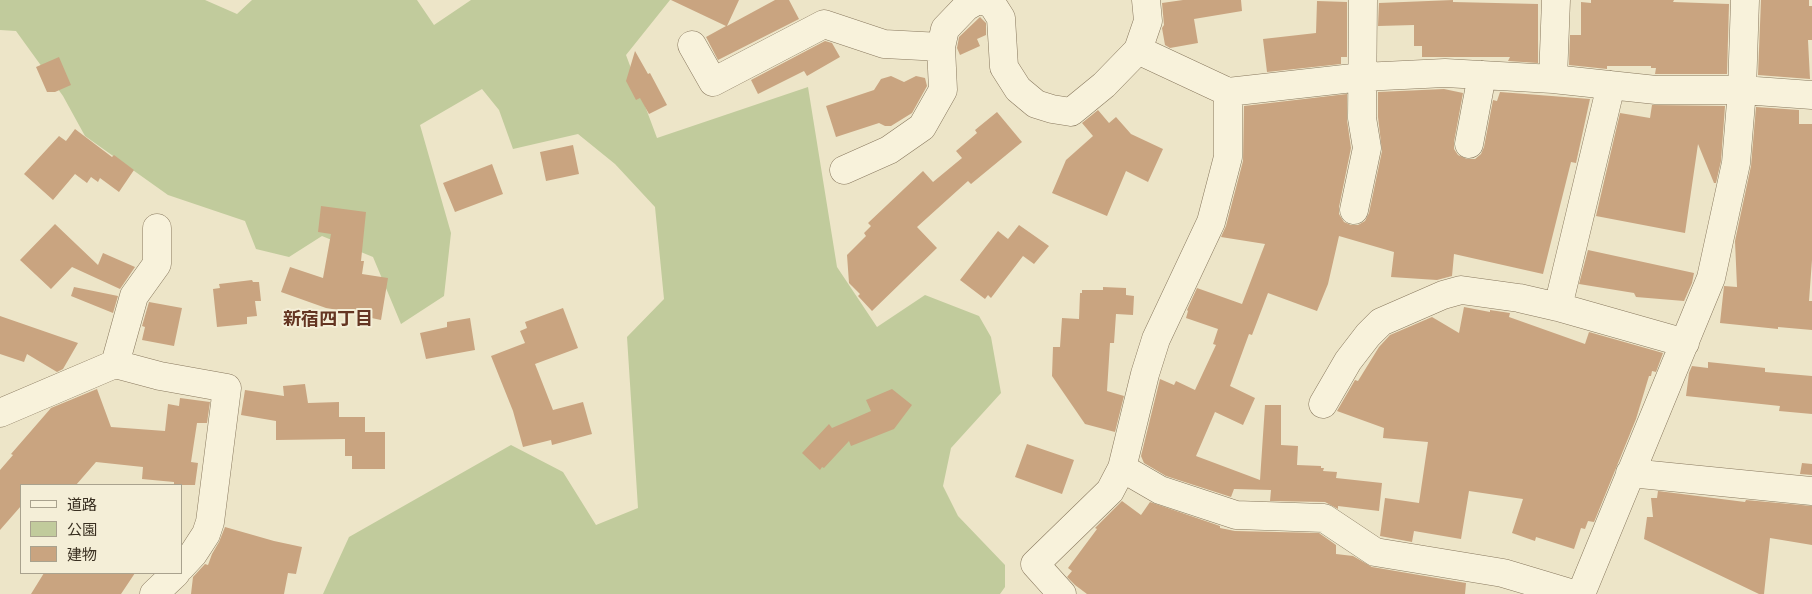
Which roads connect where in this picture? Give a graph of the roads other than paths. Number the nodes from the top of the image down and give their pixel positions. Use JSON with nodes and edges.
{"nodes":[{"id":1,"x":979,"y":0,"type":"edge"},
{"id":2,"x":1146,"y":0,"type":"edge"},
{"id":3,"x":1363,"y":0,"type":"edge"},
{"id":4,"x":1556,"y":0,"type":"edge"},
{"id":5,"x":1745,"y":0,"type":"edge"},
{"id":6,"x":692,"y":45,"type":"dead end"},
{"id":7,"x":941,"y":47,"type":"junction"},
{"id":8,"x":1138,"y":50,"type":"junction"},
{"id":9,"x":1482,"y":75,"type":"junction"},
{"id":10,"x":1362,"y":77,"type":"junction"},
{"id":11,"x":1553,"y":79,"type":"junction"},
{"id":12,"x":1611,"y":85,"type":"junction"},
{"id":13,"x":1742,"y":90,"type":"junction"},
{"id":14,"x":1228,"y":92,"type":"junction"},
{"id":15,"x":1812,"y":95,"type":"edge"},
{"id":16,"x":1468,"y":144,"type":"dead end"},
{"id":17,"x":844,"y":170,"type":"dead end"},
{"id":18,"x":1354,"y":210,"type":"dead end"},
{"id":19,"x":158,"y":228,"type":"dead end"},
{"id":20,"x":1558,"y":307,"type":"junction"},
{"id":21,"x":1685,"y":343,"type":"junction"},
{"id":22,"x":116,"y":364,"type":"junction"},
{"id":23,"x":1323,"y":404,"type":"dead end"},
{"id":24,"x":0,"y":413,"type":"edge"},
{"id":25,"x":1122,"y":468,"type":"junction"},
{"id":26,"x":1630,"y":473,"type":"junction"},
{"id":27,"x":1812,"y":491,"type":"edge"},
{"id":28,"x":182,"y":565,"type":"edge"},
{"id":29,"x":175,"y":574,"type":"edge"},
{"id":30,"x":154,"y":594,"type":"edge"},
{"id":31,"x":1062,"y":594,"type":"edge"},
{"id":32,"x":1573,"y":594,"type":"edge"},
{"id":33,"x":1581,"y":594,"type":"edge"}],
"edges":[{"from":1,"to":7,"type":"street"},
{"from":1,"to":8,"type":"street"},
{"from":2,"to":8,"type":"street"},
{"from":3,"to":10,"type":"street"},
{"from":4,"to":11,"type":"street"},
{"from":5,"to":13,"type":"street"},
{"from":6,"to":7,"type":"street"},
{"from":7,"to":17,"type":"street"},
{"from":8,"to":14,"type":"street"},
{"from":9,"to":10,"type":"street"},
{"from":9,"to":11,"type":"street"},
{"from":9,"to":16,"type":"street"},
{"from":10,"to":14,"type":"street"},
{"from":10,"to":18,"type":"street"},
{"from":11,"to":12,"type":"street"},
{"from":12,"to":13,"type":"street"},
{"from":12,"to":20,"type":"street"},
{"from":13,"to":15,"type":"street"},
{"from":13,"to":21,"type":"street"},
{"from":14,"to":25,"type":"street"},
{"from":19,"to":22,"type":"street"},
{"from":20,"to":21,"type":"street"},
{"from":20,"to":23,"type":"street"},
{"from":21,"to":26,"type":"street"},
{"from":22,"to":24,"type":"street"},
{"from":22,"to":28,"type":"street"},
{"from":25,"to":31,"type":"street"},
{"from":25,"to":32,"type":"street"},
{"from":26,"to":27,"type":"street"},
{"from":26,"to":33,"type":"street"},
{"from":29,"to":30,"type":"street"}]}
